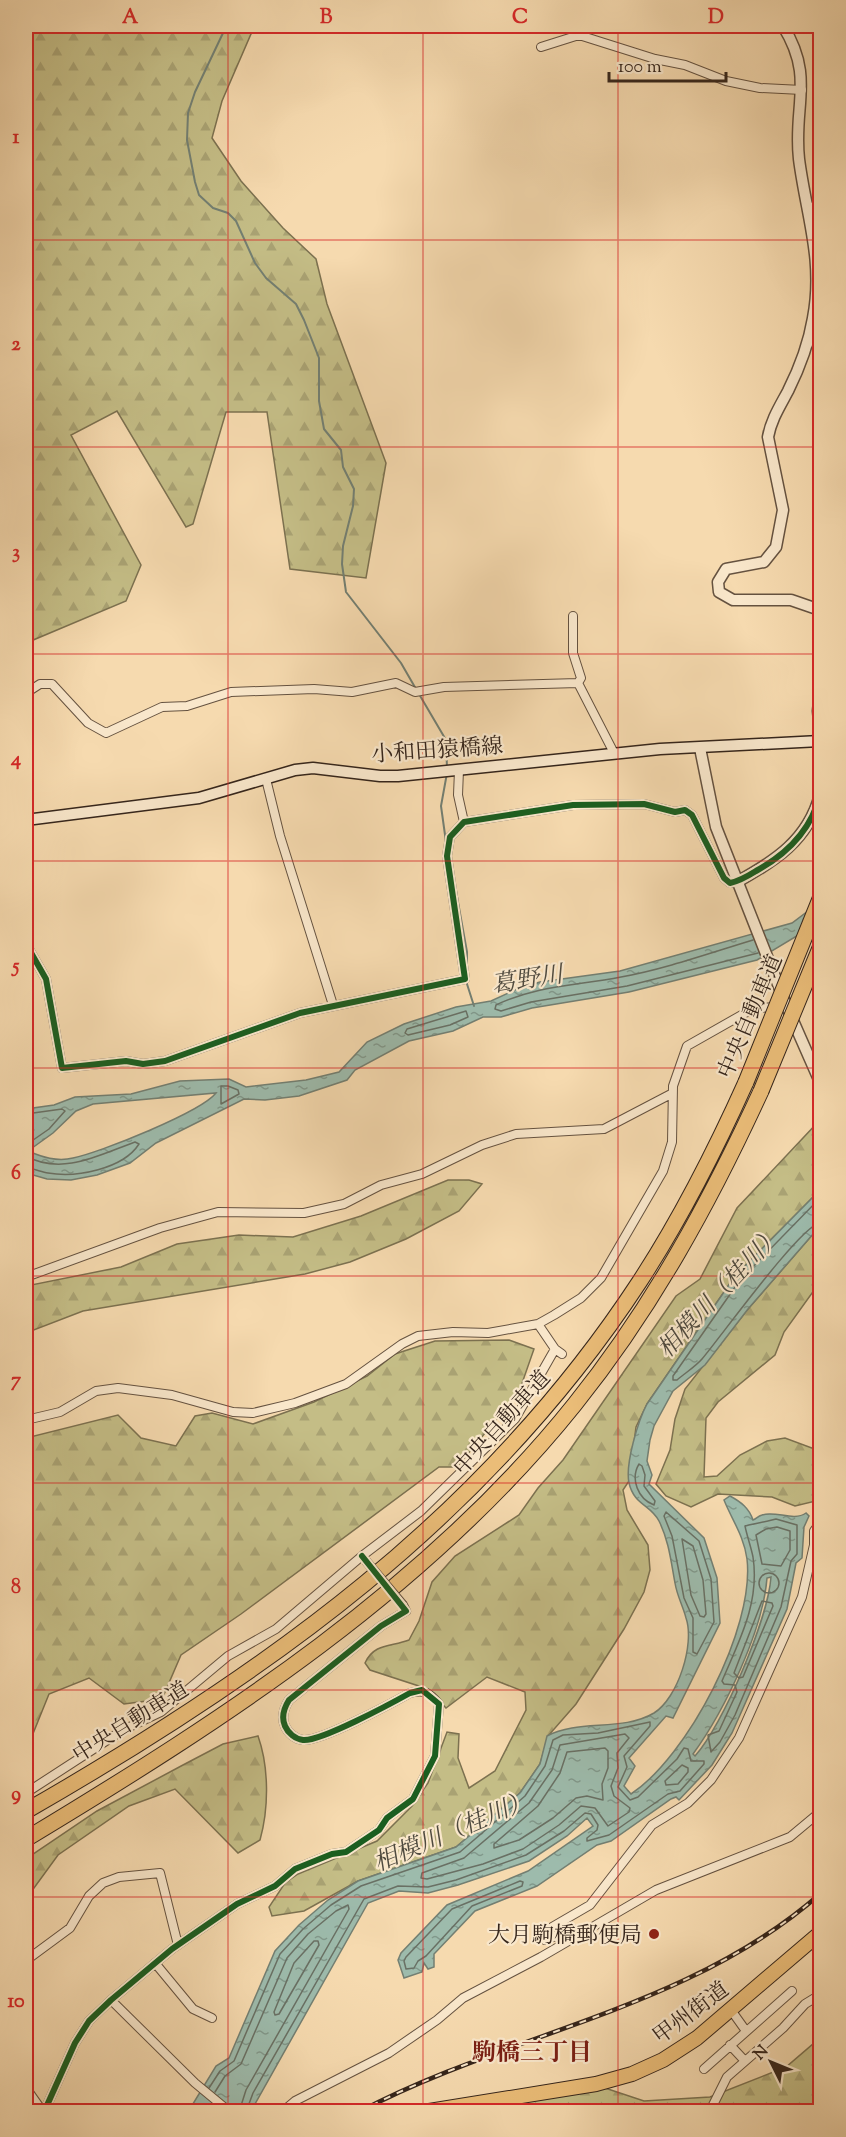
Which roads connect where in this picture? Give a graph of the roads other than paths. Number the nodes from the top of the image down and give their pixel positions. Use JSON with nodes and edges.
{"nodes":[{"id":1,"x":783,"y":26,"type":"edge"},
{"id":2,"x":540,"y":47,"type":"dead end"},
{"id":3,"x":802,"y":90,"type":"junction"},
{"id":4,"x":820,"y":206,"type":"edge"},
{"id":5,"x":809,"y":207,"type":"junction"},
{"id":6,"x":810,"y":331,"type":"junction"},
{"id":7,"x":820,"y":357,"type":"edge"},
{"id":8,"x":820,"y":610,"type":"edge"},
{"id":9,"x":573,"y":616,"type":"dead end"},
{"id":10,"x":578,"y":683,"type":"junction"},
{"id":11,"x":26,"y":693,"type":"edge"},
{"id":12,"x":820,"y":693,"type":"edge"},
{"id":13,"x":820,"y":730,"type":"edge"},
{"id":14,"x":820,"y":741,"type":"edge"},
{"id":15,"x":700,"y":748,"type":"junction"},
{"id":16,"x":614,"y":753,"type":"junction"},
{"id":17,"x":459,"y":770,"type":"junction"},
{"id":18,"x":267,"y":779,"type":"junction"},
{"id":19,"x":820,"y":795,"type":"edge"},
{"id":20,"x":26,"y":820,"type":"edge"},
{"id":21,"x":464,"y":822,"type":"junction"},
{"id":22,"x":737,"y":882,"type":"junction"},
{"id":23,"x":820,"y":899,"type":"edge"},
{"id":24,"x":26,"y":944,"type":"edge"},
{"id":25,"x":820,"y":948,"type":"edge"},
{"id":26,"x":333,"y":1005,"type":"junction"},
{"id":27,"x":787,"y":1007,"type":"junction"},
{"id":28,"x":820,"y":1082,"type":"edge"},
{"id":29,"x":671,"y":1094,"type":"junction"},
{"id":30,"x":26,"y":1277,"type":"edge"},
{"id":31,"x":538,"y":1324,"type":"junction"},
{"id":32,"x":26,"y":1420,"type":"edge"},
{"id":33,"x":820,"y":1523,"type":"edge"},
{"id":34,"x":364,"y":1558,"type":"junction"},
{"id":35,"x":150,"y":1763,"type":"junction"},
{"id":36,"x":26,"y":1793,"type":"edge"},
{"id":37,"x":26,"y":1810,"type":"edge"},
{"id":38,"x":820,"y":1812,"type":"edge"},
{"id":39,"x":26,"y":1839,"type":"edge"},
{"id":40,"x":26,"y":1844,"type":"edge"},
{"id":41,"x":820,"y":1933,"type":"edge"},
{"id":42,"x":579,"y":1934,"type":"junction"},
{"id":43,"x":177,"y":1946,"type":"junction"},
{"id":44,"x":28,"y":1959,"type":"dead end"},
{"id":45,"x":155,"y":1963,"type":"junction"},
{"id":46,"x":792,"y":1991,"type":"dead end"},
{"id":47,"x":818,"y":1996,"type":"dead end"},
{"id":48,"x":111,"y":2000,"type":"junction"},
{"id":49,"x":731,"y":2010,"type":"junction"},
{"id":50,"x":212,"y":2018,"type":"dead end"},
{"id":51,"x":746,"y":2031,"type":"junction"},
{"id":52,"x":730,"y":2046,"type":"junction"},
{"id":53,"x":745,"y":2061,"type":"junction"},
{"id":54,"x":704,"y":2069,"type":"dead end"},
{"id":55,"x":26,"y":2088,"type":"edge"},
{"id":56,"x":710,"y":2111,"type":"edge"},
{"id":57,"x":43,"y":2112,"type":"edge"},
{"id":58,"x":230,"y":2112,"type":"edge"},
{"id":59,"x":282,"y":2112,"type":"edge"},
{"id":60,"x":423,"y":2112,"type":"edge"}],
"edges":[{"from":1,"to":3,"type":"street"},
{"from":2,"to":3,"type":"street"},
{"from":3,"to":5,"type":"street"},
{"from":4,"to":5,"type":"street"},
{"from":5,"to":6,"type":"street"},
{"from":6,"to":7,"type":"street"},
{"from":6,"to":8,"type":"street"},
{"from":9,"to":10,"type":"street"},
{"from":10,"to":11,"type":"street"},
{"from":10,"to":16,"type":"street"},
{"from":12,"to":13,"type":"street"},
{"from":14,"to":15,"type":"street","name":"小和田猿橋線"},
{"from":15,"to":16,"type":"street","name":"小和田猿橋線"},
{"from":15,"to":22,"type":"street"},
{"from":16,"to":17,"type":"street","name":"小和田猿橋線"},
{"from":17,"to":18,"type":"street","name":"小和田猿橋線"},
{"from":17,"to":21,"type":"street"},
{"from":18,"to":20,"type":"street","name":"小和田猿橋線"},
{"from":18,"to":26,"type":"street"},
{"from":19,"to":22,"type":"street"},
{"from":21,"to":22,"type":"street"},
{"from":21,"to":26,"type":"street"},
{"from":22,"to":27,"type":"street"},
{"from":23,"to":37,"type":"highway","name":"中央自動車道","bridge":true},
{"from":24,"to":26,"type":"street"},
{"from":25,"to":35,"type":"highway","name":"中央自動車道","bridge":true},
{"from":27,"to":28,"type":"street"},
{"from":27,"to":29,"type":"street"},
{"from":29,"to":30,"type":"street"},
{"from":29,"to":31,"type":"street"},
{"from":31,"to":32,"type":"street"},
{"from":31,"to":34,"type":"street"},
{"from":33,"to":42,"type":"street"},
{"from":34,"to":36,"type":"street"},
{"from":34,"to":43,"type":"street","bridge":true},
{"from":35,"to":39,"type":"highway","name":"中央自動車道"},
{"from":35,"to":40,"type":"highway"},
{"from":38,"to":42,"type":"street"},
{"from":41,"to":49,"type":"highway","name":"甲州街道"},
{"from":42,"to":59,"type":"street"},
{"from":43,"to":44,"type":"street"},
{"from":43,"to":45,"type":"street"},
{"from":45,"to":48,"type":"street"},
{"from":45,"to":50,"type":"street"},
{"from":46,"to":51,"type":"street"},
{"from":47,"to":53,"type":"street"},
{"from":48,"to":57,"type":"street"},
{"from":48,"to":58,"type":"street"},
{"from":49,"to":51,"type":"street"},
{"from":49,"to":60,"type":"highway","name":"甲州街道"},
{"from":51,"to":52,"type":"street"},
{"from":52,"to":53,"type":"street"},
{"from":52,"to":54,"type":"street"},
{"from":53,"to":56,"type":"street"},
{"from":55,"to":57,"type":"street"}]}
